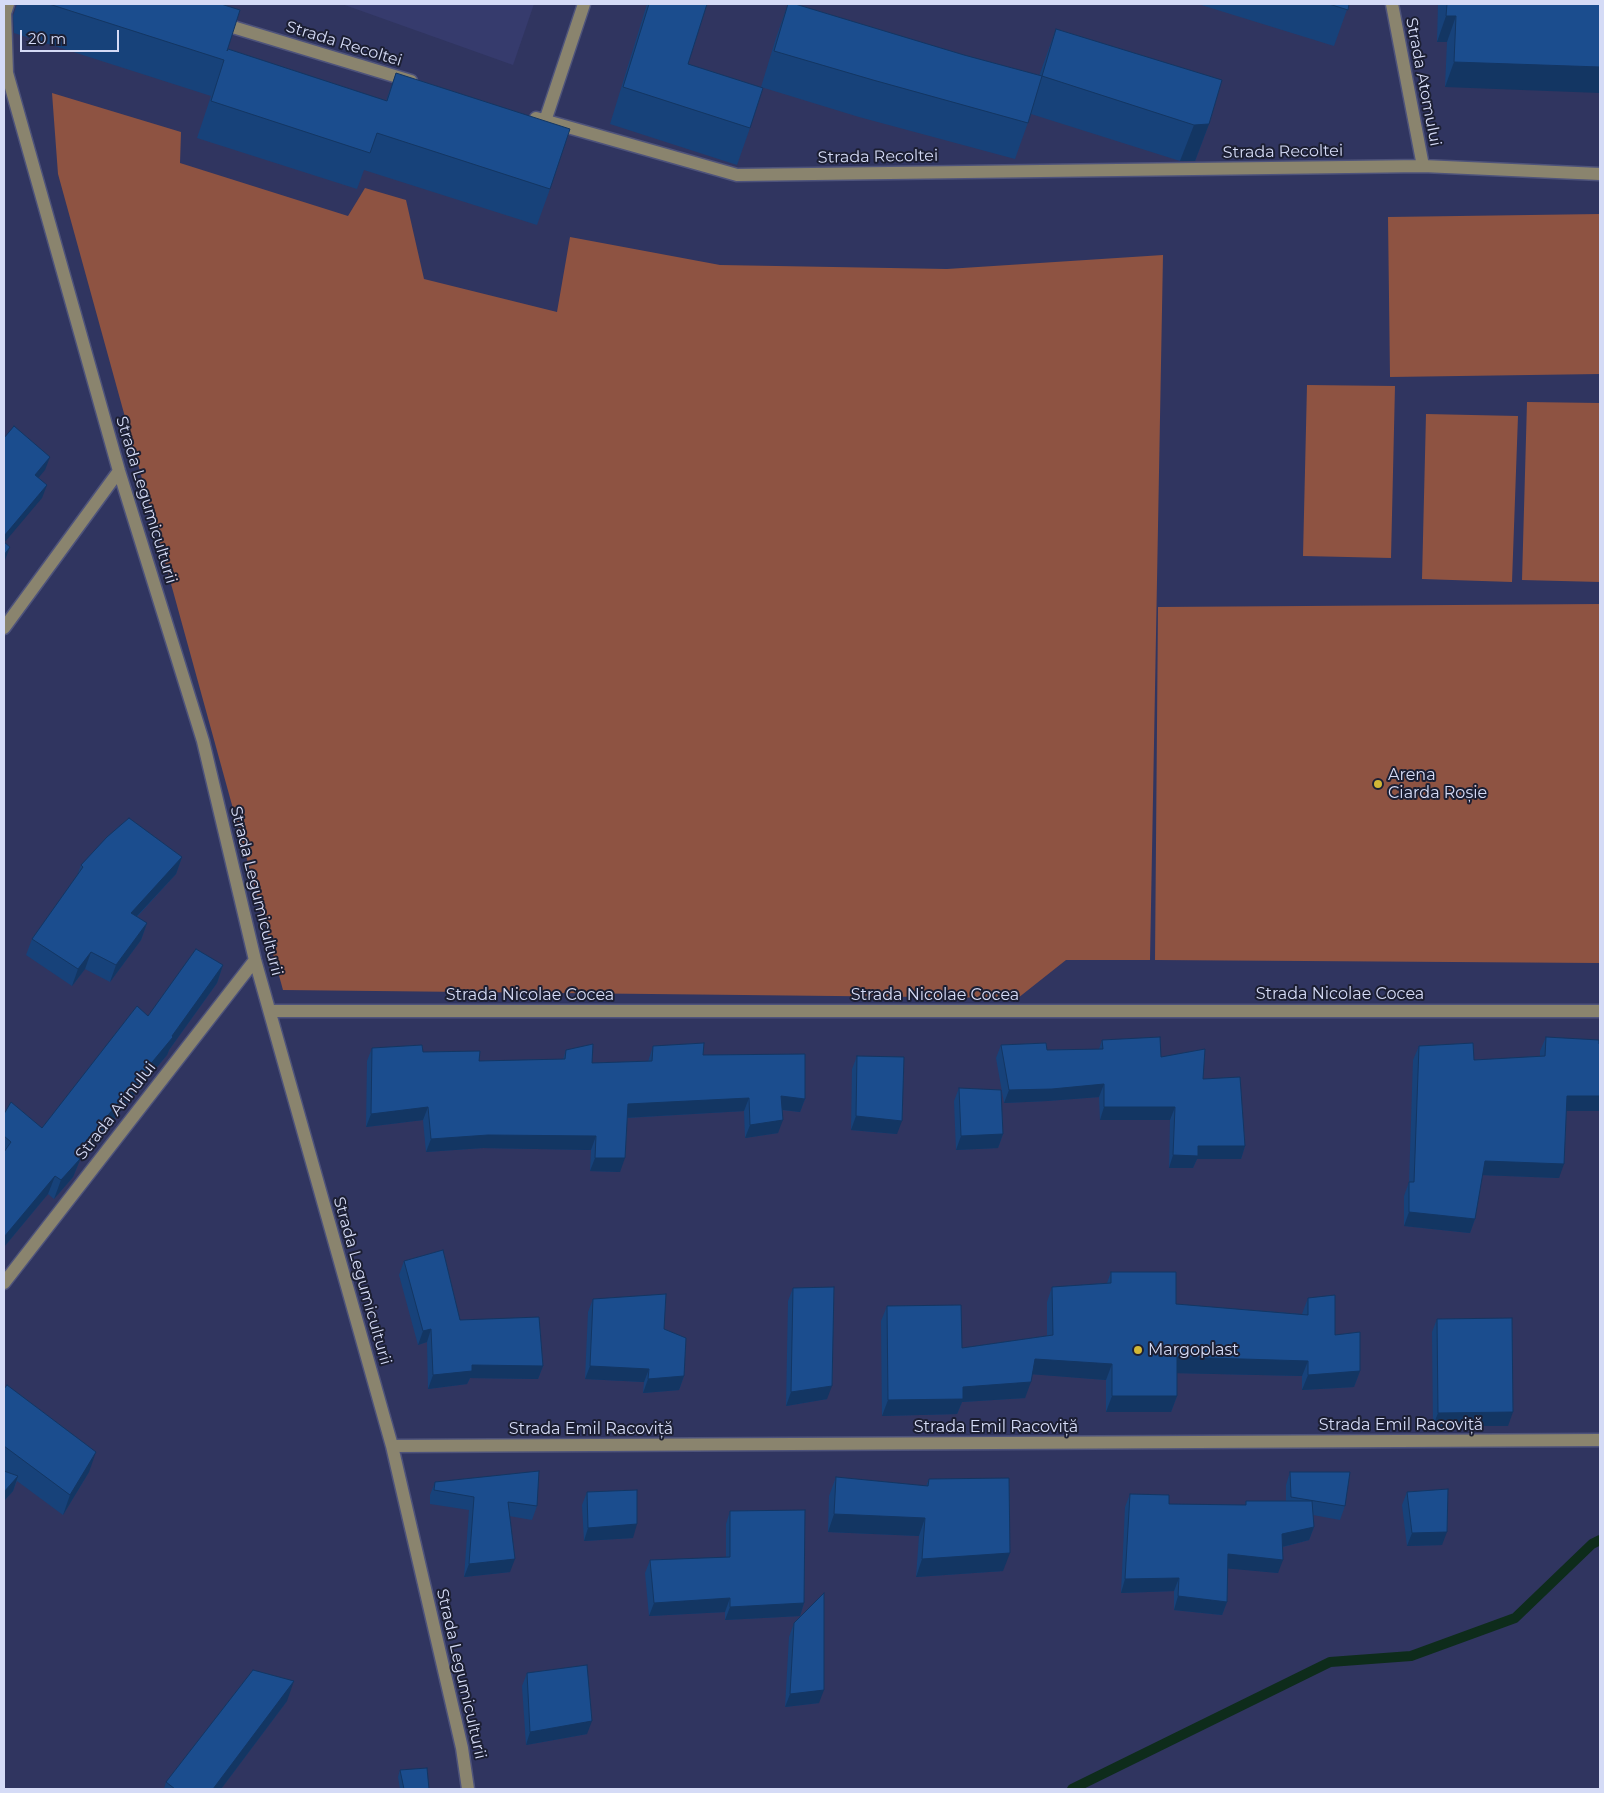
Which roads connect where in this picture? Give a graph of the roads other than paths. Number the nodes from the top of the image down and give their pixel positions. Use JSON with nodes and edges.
{"nodes":[{"id":1,"x":8,"y":4,"type":"edge"},
{"id":2,"x":584,"y":4,"type":"edge"},
{"id":3,"x":1392,"y":4,"type":"edge"},
{"id":4,"x":209,"y":16,"type":"edge"},
{"id":5,"x":423,"y":84,"type":"edge"},
{"id":6,"x":526,"y":115,"type":"edge"},
{"id":7,"x":545,"y":121,"type":"junction"},
{"id":8,"x":1423,"y":166,"type":"junction"},
{"id":9,"x":1600,"y":174,"type":"edge"},
{"id":10,"x":119,"y":471,"type":"junction"},
{"id":11,"x":4,"y":628,"type":"edge"},
{"id":12,"x":255,"y":960,"type":"junction"},
{"id":13,"x":1600,"y":1010,"type":"edge"},
{"id":14,"x":270,"y":1011,"type":"junction"},
{"id":15,"x":4,"y":1283,"type":"edge"},
{"id":16,"x":1600,"y":1440,"type":"edge"},
{"id":17,"x":392,"y":1446,"type":"junction"},
{"id":18,"x":468,"y":1789,"type":"edge"}],
"edges":[{"from":1,"to":10,"type":"street","name":"Strada Legumiculturii"},
{"from":2,"to":7,"type":"street"},
{"from":3,"to":8,"type":"street","name":"Strada Atomului"},
{"from":4,"to":5,"type":"street","name":"Strada Recoltei"},
{"from":6,"to":7,"type":"street","name":"Strada Recoltei"},
{"from":7,"to":8,"type":"street","name":"Strada Recoltei"},
{"from":8,"to":9,"type":"street","name":"Strada Recoltei"},
{"from":10,"to":11,"type":"street"},
{"from":10,"to":12,"type":"street","name":"Strada Legumiculturii"},
{"from":12,"to":14,"type":"street","name":"Strada Legumiculturii"},
{"from":12,"to":15,"type":"street","name":"Strada Arinului"},
{"from":13,"to":14,"type":"street","name":"Strada Nicolae Cocea"},
{"from":14,"to":17,"type":"street","name":"Strada Legumiculturii"},
{"from":16,"to":17,"type":"street","name":"Strada Emil Racoviță"},
{"from":17,"to":18,"type":"street","name":"Strada Legumiculturii"}]}
